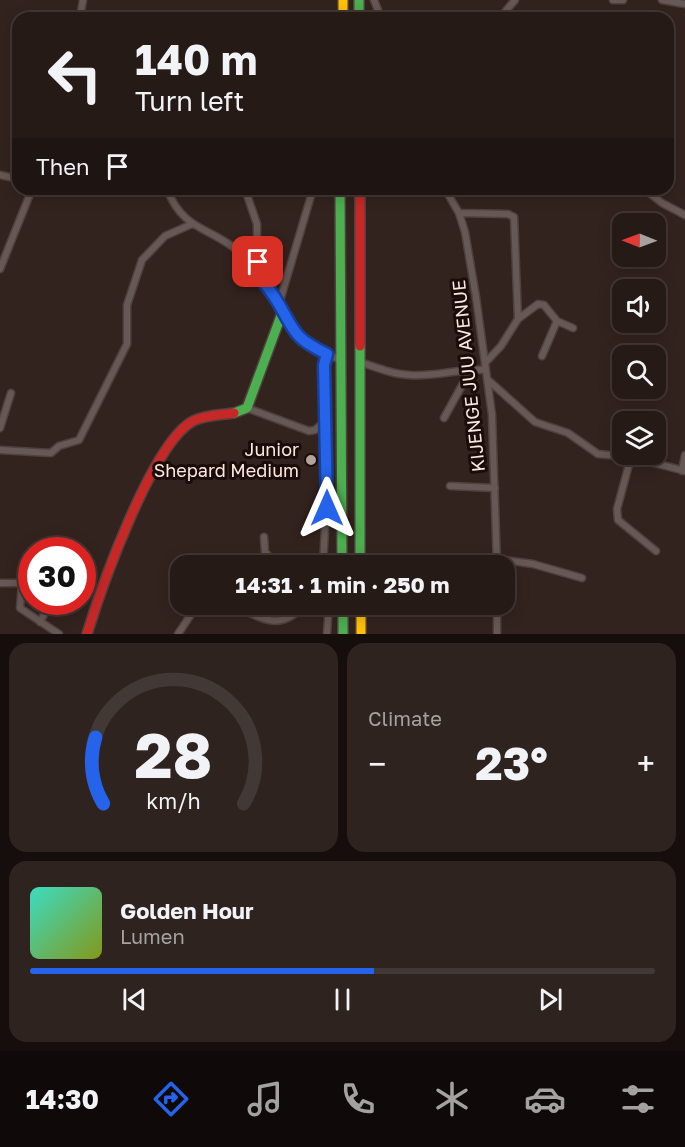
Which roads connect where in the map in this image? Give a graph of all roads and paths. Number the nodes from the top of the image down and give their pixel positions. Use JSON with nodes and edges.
{"nodes":[{"id":1,"x":515,"y":0,"type":"edge"},
{"id":2,"x":613,"y":0,"type":"edge"},
{"id":3,"x":623,"y":0,"type":"edge"},
{"id":4,"x":662,"y":0,"type":"edge"},
{"id":5,"x":685,"y":4,"type":"edge"},
{"id":6,"x":505,"y":12,"type":"edge"},
{"id":7,"x":30,"y":195,"type":"edge"},
{"id":8,"x":170,"y":195,"type":"edge"},
{"id":9,"x":247,"y":195,"type":"edge"},
{"id":10,"x":311,"y":195,"type":"edge"},
{"id":11,"x":340,"y":195,"type":"edge"},
{"id":12,"x":360,"y":195,"type":"edge"},
{"id":13,"x":448,"y":195,"type":"edge"},
{"id":14,"x":652,"y":195,"type":"edge"},
{"id":15,"x":459,"y":213,"type":"junction"},
{"id":16,"x":685,"y":215,"type":"edge"},
{"id":17,"x":192,"y":224,"type":"junction"},
{"id":18,"x":0,"y":269,"type":"edge"},
{"id":19,"x":257,"y":274,"type":"junction"},
{"id":20,"x":280,"y":309,"type":"junction"},
{"id":21,"x":518,"y":319,"type":"junction"},
{"id":22,"x":557,"y":321,"type":"junction"},
{"id":23,"x":573,"y":328,"type":"dead end"},
{"id":24,"x":327,"y":354,"type":"junction"},
{"id":25,"x":542,"y":356,"type":"dead end"},
{"id":26,"x":340,"y":360,"type":"junction"},
{"id":27,"x":360,"y":362,"type":"junction"},
{"id":28,"x":485,"y":367,"type":"junction"},
{"id":29,"x":471,"y":369,"type":"junction"},
{"id":30,"x":487,"y":379,"type":"junction"},
{"id":31,"x":10,"y":393,"type":"dead end"},
{"id":32,"x":247,"y":408,"type":"junction"},
{"id":33,"x":444,"y":418,"type":"dead end"},
{"id":34,"x":325,"y":421,"type":"junction"},
{"id":35,"x":0,"y":428,"type":"edge"},
{"id":36,"x":0,"y":450,"type":"edge"},
{"id":37,"x":612,"y":455,"type":"edge"},
{"id":38,"x":685,"y":455,"type":"edge"},
{"id":39,"x":629,"y":465,"type":"edge"},
{"id":40,"x":661,"y":465,"type":"edge"},
{"id":41,"x":683,"y":471,"type":"edge"},
{"id":42,"x":450,"y":486,"type":"dead end"},
{"id":43,"x":495,"y":488,"type":"junction"},
{"id":44,"x":264,"y":537,"type":"dead end"},
{"id":45,"x":656,"y":551,"type":"dead end"},
{"id":46,"x":268,"y":555,"type":"edge"},
{"id":47,"x":324,"y":555,"type":"edge"},
{"id":48,"x":342,"y":555,"type":"edge"},
{"id":49,"x":360,"y":555,"type":"edge"},
{"id":50,"x":497,"y":555,"type":"edge"},
{"id":51,"x":515,"y":563,"type":"edge"},
{"id":52,"x":582,"y":578,"type":"dead end"},
{"id":53,"x":0,"y":583,"type":"edge"},
{"id":54,"x":45,"y":615,"type":"edge"},
{"id":55,"x":191,"y":615,"type":"edge"},
{"id":56,"x":254,"y":615,"type":"edge"},
{"id":57,"x":296,"y":615,"type":"edge"},
{"id":58,"x":328,"y":615,"type":"edge"},
{"id":59,"x":342,"y":615,"type":"edge"},
{"id":60,"x":360,"y":615,"type":"edge"},
{"id":61,"x":497,"y":615,"type":"edge"},
{"id":62,"x":40,"y":622,"type":"junction"},
{"id":63,"x":58,"y":634,"type":"edge"},
{"id":64,"x":87,"y":634,"type":"edge"},
{"id":65,"x":178,"y":634,"type":"edge"},
{"id":66,"x":327,"y":634,"type":"edge"},
{"id":67,"x":343,"y":634,"type":"edge"},
{"id":68,"x":361,"y":634,"type":"edge"},
{"id":69,"x":496,"y":634,"type":"edge"}],
"edges":[{"from":1,"to":6,"type":"street"},
{"from":2,"to":3,"type":"street"},
{"from":4,"to":5,"type":"street"},
{"from":7,"to":18,"type":"street"},
{"from":8,"to":17,"type":"street"},
{"from":9,"to":19,"type":"street"},
{"from":10,"to":20,"type":"street"},
{"from":11,"to":26,"type":"main road"},
{"from":12,"to":27,"type":"main road"},
{"from":13,"to":15,"type":"street","name":"KIJENGE JUU AVENUE"},
{"from":14,"to":16,"type":"street"},
{"from":15,"to":21,"type":"street"},
{"from":15,"to":28,"type":"street","name":"KIJENGE JUU AVENUE"},
{"from":17,"to":19,"type":"street"},
{"from":17,"to":36,"type":"street"},
{"from":19,"to":20,"type":"street"},
{"from":20,"to":24,"type":"street"},
{"from":20,"to":32,"type":"main road"},
{"from":21,"to":22,"type":"street"},
{"from":21,"to":28,"type":"street"},
{"from":22,"to":23,"type":"street"},
{"from":22,"to":25,"type":"street"},
{"from":24,"to":26,"type":"street"},
{"from":24,"to":34,"type":"street"},
{"from":26,"to":48,"type":"main road"},
{"from":27,"to":29,"type":"street"},
{"from":27,"to":49,"type":"main road"},
{"from":28,"to":29,"type":"street"},
{"from":28,"to":30,"type":"street","name":"KIJENGE JUU AVENUE"},
{"from":29,"to":33,"type":"street"},
{"from":30,"to":37,"type":"street"},
{"from":30,"to":43,"type":"street","name":"KIJENGE JUU AVENUE"},
{"from":31,"to":35,"type":"street"},
{"from":32,"to":34,"type":"street"},
{"from":32,"to":64,"type":"main road"},
{"from":34,"to":47,"type":"street"},
{"from":38,"to":41,"type":"street"},
{"from":39,"to":45,"type":"street"},
{"from":40,"to":41,"type":"street"},
{"from":42,"to":43,"type":"street"},
{"from":43,"to":50,"type":"street","name":"KIJENGE JUU AVENUE"},
{"from":44,"to":46,"type":"street"},
{"from":51,"to":52,"type":"street"},
{"from":53,"to":62,"type":"street"},
{"from":54,"to":62,"type":"street"},
{"from":55,"to":65,"type":"street"},
{"from":56,"to":57,"type":"street"},
{"from":58,"to":66,"type":"street"},
{"from":59,"to":67,"type":"main road"},
{"from":60,"to":68,"type":"main road"},
{"from":61,"to":69,"type":"street"},
{"from":62,"to":63,"type":"street"}]}
